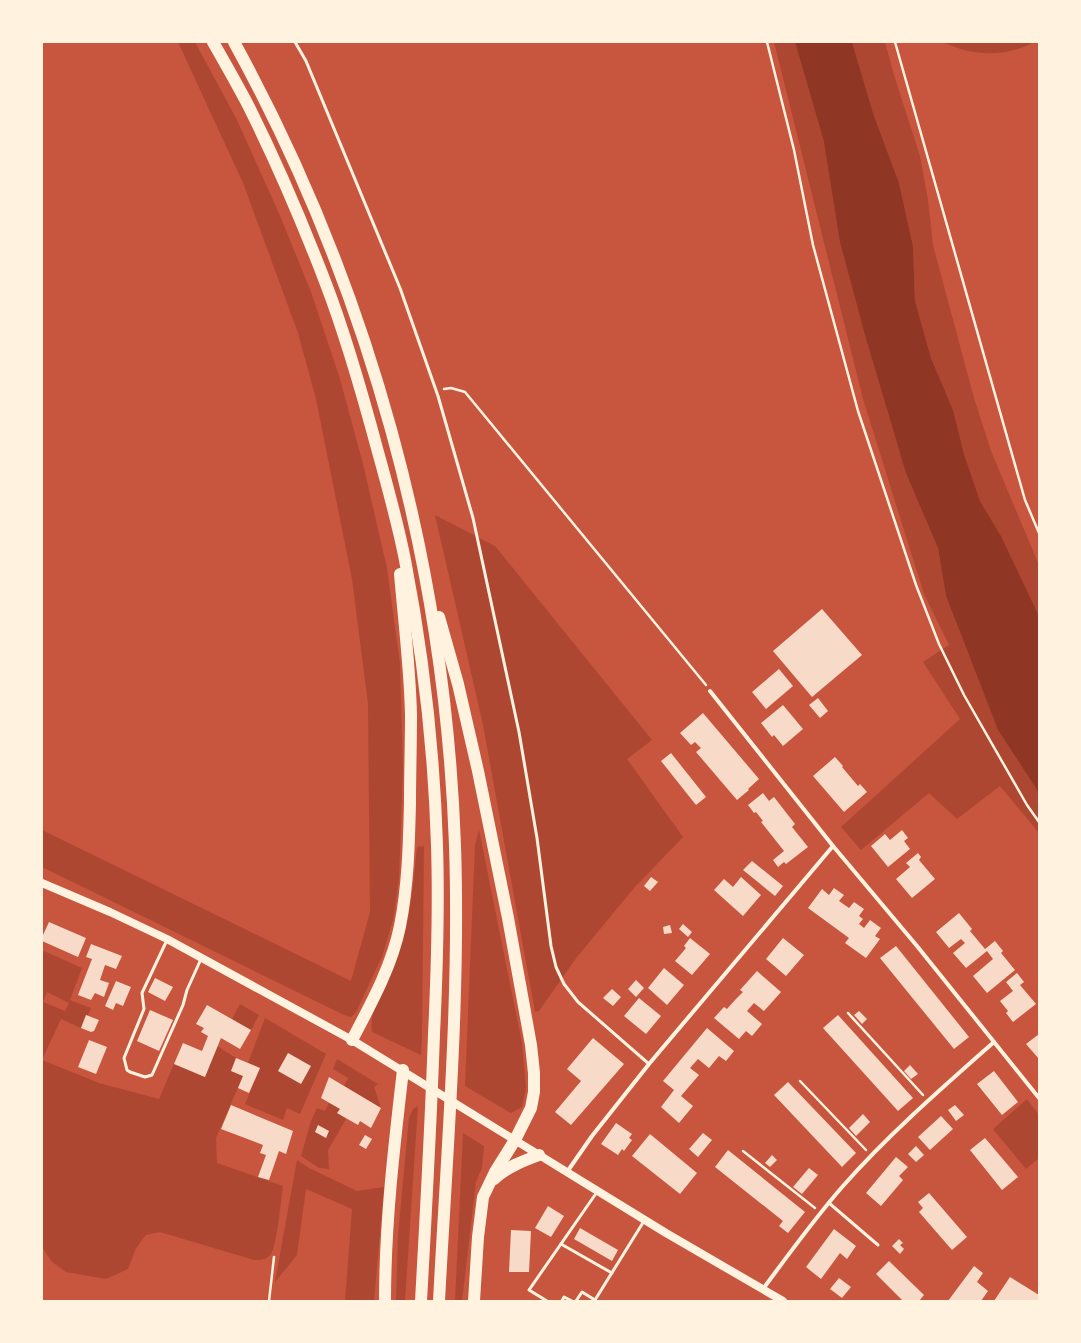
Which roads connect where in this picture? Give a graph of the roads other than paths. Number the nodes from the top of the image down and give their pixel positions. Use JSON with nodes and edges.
{"nodes":[{"id":1,"x":213,"y":42,"type":"edge"},
{"id":2,"x":234,"y":42,"type":"edge"},
{"id":3,"x":295,"y":42,"type":"edge"},
{"id":4,"x":393,"y":507,"type":"junction"},
{"id":5,"x":422,"y":556,"type":"junction"},
{"id":6,"x":710,"y":691,"type":"road end"},
{"id":7,"x":833,"y":846,"type":"junction"},
{"id":8,"x":42,"y":883,"type":"edge"},
{"id":9,"x":167,"y":939,"type":"junction"},
{"id":10,"x":202,"y":958,"type":"junction"},
{"id":11,"x":352,"y":1040,"type":"junction"},
{"id":12,"x":994,"y":1042,"type":"junction"},
{"id":13,"x":649,"y":1064,"type":"junction"},
{"id":14,"x":403,"y":1070,"type":"junction"},
{"id":15,"x":1039,"y":1098,"type":"edge"},
{"id":16,"x":515,"y":1140,"type":"junction"},
{"id":17,"x":539,"y":1155,"type":"junction"},
{"id":18,"x":567,"y":1172,"type":"junction"},
{"id":19,"x":489,"y":1184,"type":"junction"},
{"id":20,"x":598,"y":1191,"type":"junction"},
{"id":21,"x":829,"y":1203,"type":"junction"},
{"id":22,"x":644,"y":1219,"type":"junction"},
{"id":23,"x":561,"y":1244,"type":"junction"},
{"id":24,"x":878,"y":1245,"type":"dead end"},
{"id":25,"x":612,"y":1273,"type":"junction"},
{"id":26,"x":763,"y":1289,"type":"junction"},
{"id":27,"x":385,"y":1301,"type":"edge"},
{"id":28,"x":420,"y":1301,"type":"edge"},
{"id":29,"x":439,"y":1301,"type":"edge"},
{"id":30,"x":474,"y":1301,"type":"edge"},
{"id":31,"x":547,"y":1301,"type":"edge"},
{"id":32,"x":562,"y":1301,"type":"edge"},
{"id":33,"x":572,"y":1301,"type":"edge"},
{"id":34,"x":576,"y":1301,"type":"edge"},
{"id":35,"x":783,"y":1301,"type":"edge"}],
"edges":[{"from":1,"to":4,"type":"highway"},
{"from":2,"to":5,"type":"highway"},
{"from":3,"to":13,"type":"lane"},
{"from":4,"to":11,"type":"highway"},
{"from":4,"to":28,"type":"highway"},
{"from":5,"to":16,"type":"highway"},
{"from":5,"to":29,"type":"highway"},
{"from":6,"to":7,"type":"street"},
{"from":7,"to":12,"type":"street"},
{"from":7,"to":13,"type":"street"},
{"from":8,"to":9,"type":"main road"},
{"from":9,"to":10,"type":"main road"},
{"from":9,"to":10,"type":"lane"},
{"from":10,"to":11,"type":"main road"},
{"from":11,"to":14,"type":"main road"},
{"from":12,"to":15,"type":"street"},
{"from":12,"to":21,"type":"street"},
{"from":13,"to":18,"type":"street"},
{"from":14,"to":16,"type":"main road"},
{"from":14,"to":27,"type":"highway"},
{"from":16,"to":17,"type":"main road"},
{"from":16,"to":19,"type":"highway"},
{"from":17,"to":18,"type":"main road"},
{"from":17,"to":19,"type":"highway"},
{"from":18,"to":20,"type":"main road"},
{"from":19,"to":30,"type":"highway"},
{"from":20,"to":22,"type":"main road"},
{"from":20,"to":23,"type":"lane"},
{"from":21,"to":24,"type":"lane"},
{"from":21,"to":26,"type":"street"},
{"from":22,"to":25,"type":"lane"},
{"from":22,"to":26,"type":"main road"},
{"from":23,"to":25,"type":"lane"},
{"from":23,"to":31,"type":"lane"},
{"from":25,"to":34,"type":"lane"},
{"from":26,"to":35,"type":"main road"},
{"from":32,"to":33,"type":"lane"}]}
